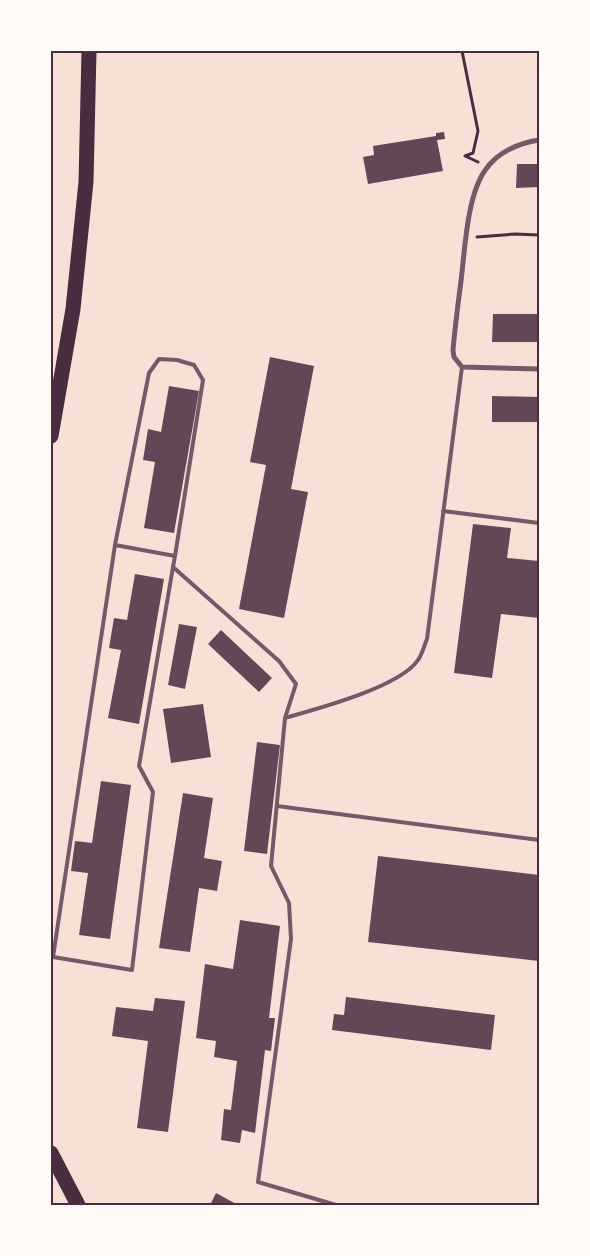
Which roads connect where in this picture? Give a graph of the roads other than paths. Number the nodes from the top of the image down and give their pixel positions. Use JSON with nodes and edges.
{"nodes":[{"id":1,"x":89,"y":51,"type":"edge"},
{"id":2,"x":539,"y":140,"type":"edge"},
{"id":3,"x":462,"y":367,"type":"junction"},
{"id":4,"x":539,"y":368,"type":"edge"},
{"id":5,"x":51,"y":436,"type":"edge"},
{"id":6,"x":443,"y":511,"type":"junction"},
{"id":7,"x":539,"y":524,"type":"edge"},
{"id":8,"x":115,"y":544,"type":"junction"},
{"id":9,"x":175,"y":556,"type":"junction"},
{"id":10,"x":173,"y":567,"type":"junction"},
{"id":11,"x":285,"y":718,"type":"junction"},
{"id":12,"x":276,"y":806,"type":"junction"},
{"id":13,"x":539,"y":840,"type":"edge"},
{"id":14,"x":51,"y":1153,"type":"edge"},
{"id":15,"x":78,"y":1205,"type":"edge"},
{"id":16,"x":336,"y":1205,"type":"edge"}],
"edges":[{"from":1,"to":5,"type":"highway"},
{"from":2,"to":3,"type":"street"},
{"from":3,"to":4,"type":"street"},
{"from":3,"to":6,"type":"lane"},
{"from":6,"to":7,"type":"lane"},
{"from":6,"to":11,"type":"lane"},
{"from":8,"to":9,"type":"lane"},
{"from":8,"to":9,"type":"lane"},
{"from":8,"to":10,"type":"lane"},
{"from":9,"to":10,"type":"lane"},
{"from":10,"to":11,"type":"lane"},
{"from":11,"to":12,"type":"lane"},
{"from":12,"to":13,"type":"lane"},
{"from":12,"to":16,"type":"lane"},
{"from":14,"to":15,"type":"highway"}]}
